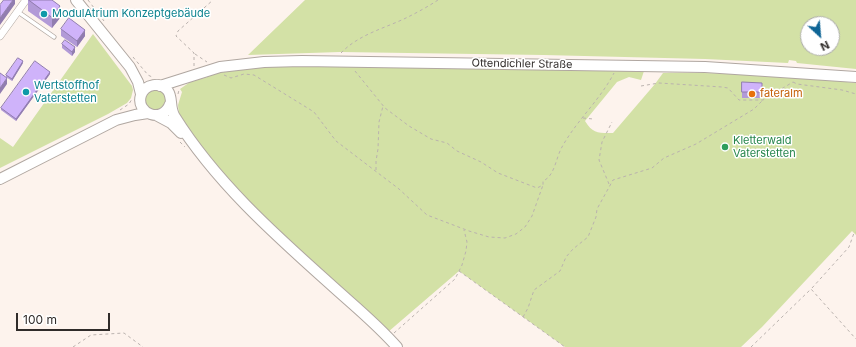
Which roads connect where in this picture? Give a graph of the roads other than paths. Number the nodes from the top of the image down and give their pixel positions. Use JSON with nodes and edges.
{"nodes":[{"id":1,"x":26,"y":0,"type":"edge"},
{"id":2,"x":76,"y":0,"type":"edge"},
{"id":3,"x":18,"y":12,"type":"junction"},
{"id":4,"x":0,"y":36,"type":"edge"},
{"id":5,"x":54,"y":37,"type":"dead end"},
{"id":6,"x":130,"y":67,"type":"junction"},
{"id":7,"x":190,"y":76,"type":"junction"},
{"id":8,"x":856,"y":77,"type":"edge"},
{"id":9,"x":157,"y":85,"type":"junction"},
{"id":10,"x":141,"y":96,"type":"junction"},
{"id":11,"x":170,"y":100,"type":"junction"},
{"id":12,"x":152,"y":114,"type":"junction"},
{"id":13,"x":116,"y":120,"type":"junction"},
{"id":14,"x":194,"y":145,"type":"junction"},
{"id":15,"x":0,"y":178,"type":"edge"},
{"id":16,"x":397,"y":347,"type":"edge"}],
"edges":[{"from":1,"to":3,"type":"street"},
{"from":2,"to":6,"type":"street"},
{"from":3,"to":4,"type":"street"},
{"from":3,"to":5,"type":"lane"},
{"from":6,"to":9,"type":"street"},
{"from":6,"to":10,"type":"street"},
{"from":7,"to":8,"type":"street","name":"Ottendichler Straße"},
{"from":7,"to":9,"type":"street","name":"Ottendichler Straße"},
{"from":7,"to":11,"type":"street","name":"Ottendichler Straße"},
{"from":9,"to":10,"type":"street"},
{"from":9,"to":11,"type":"street"},
{"from":10,"to":12,"type":"street"},
{"from":10,"to":13,"type":"street"},
{"from":11,"to":12,"type":"street"},
{"from":11,"to":14,"type":"street"},
{"from":12,"to":13,"type":"street"},
{"from":12,"to":14,"type":"street"},
{"from":13,"to":15,"type":"street"},
{"from":14,"to":16,"type":"street"}]}
